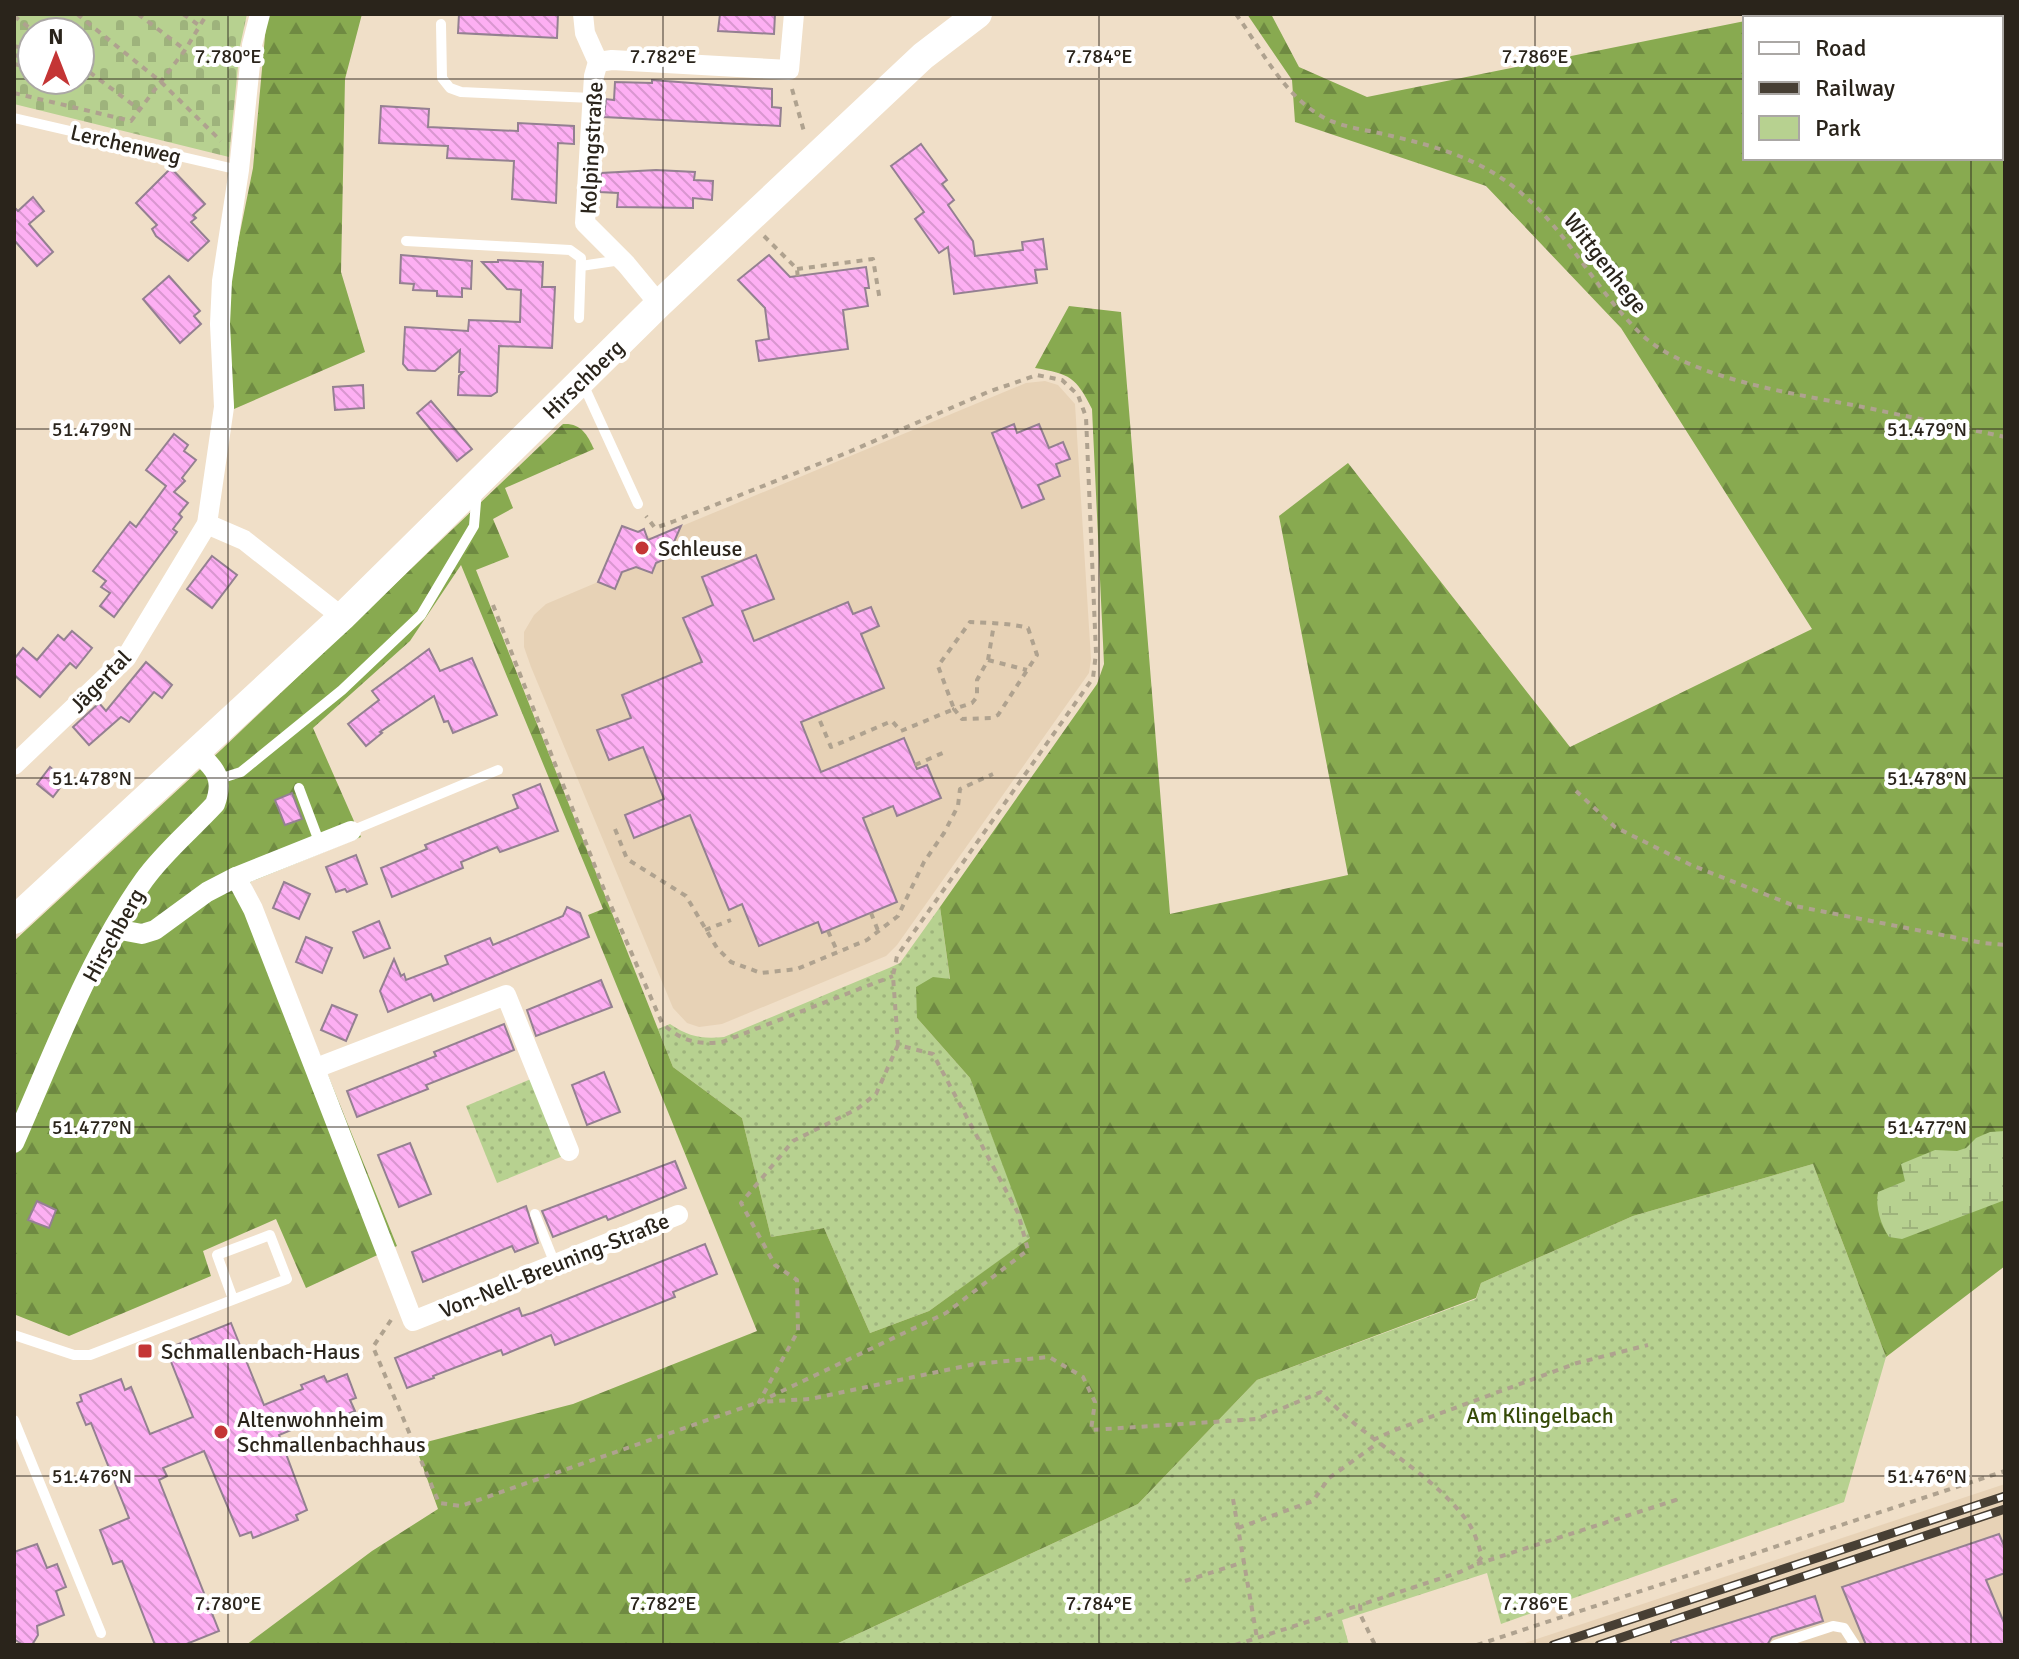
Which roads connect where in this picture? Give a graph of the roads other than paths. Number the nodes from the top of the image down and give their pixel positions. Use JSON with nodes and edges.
{"nodes":[{"id":1,"x":260,"y":14,"type":"edge"},
{"id":2,"x":583,"y":14,"type":"edge"},
{"id":3,"x":794,"y":14,"type":"edge"},
{"id":4,"x":978,"y":14,"type":"edge"},
{"id":5,"x":441,"y":24,"type":"dead end"},
{"id":6,"x":598,"y":62,"type":"junction"},
{"id":7,"x":592,"y":98,"type":"junction"},
{"id":8,"x":14,"y":118,"type":"edge"},
{"id":9,"x":239,"y":165,"type":"junction"},
{"id":10,"x":406,"y":241,"type":"dead end"},
{"id":11,"x":621,"y":260,"type":"junction"},
{"id":12,"x":581,"y":266,"type":"junction"},
{"id":13,"x":659,"y":304,"type":"junction"},
{"id":14,"x":579,"y":318,"type":"dead end"},
{"id":15,"x":582,"y":382,"type":"junction"},
{"id":16,"x":477,"y":482,"type":"junction"},
{"id":17,"x":638,"y":504,"type":"road end"},
{"id":18,"x":207,"y":524,"type":"junction"},
{"id":19,"x":342,"y":617,"type":"junction"},
{"id":20,"x":196,"y":751,"type":"junction"},
{"id":21,"x":14,"y":765,"type":"edge"},
{"id":22,"x":498,"y":770,"type":"dead end"},
{"id":23,"x":219,"y":779,"type":"junction"},
{"id":24,"x":299,"y":788,"type":"dead end"},
{"id":25,"x":351,"y":831,"type":"joint"},
{"id":26,"x":320,"y":844,"type":"junction"},
{"id":27,"x":236,"y":877,"type":"junction"},
{"id":28,"x":14,"y":920,"type":"edge"},
{"id":29,"x":115,"y":929,"type":"junction"},
{"id":30,"x":316,"y":1068,"type":"junction"},
{"id":31,"x":14,"y":1143,"type":"edge"},
{"id":32,"x":569,"y":1151,"type":"dead end"},
{"id":33,"x":535,"y":1214,"type":"dead end"},
{"id":34,"x":678,"y":1215,"type":"dead end"},
{"id":35,"x":555,"y":1264,"type":"junction"},
{"id":36,"x":233,"y":1299,"type":"junction"},
{"id":37,"x":14,"y":1335,"type":"edge"},
{"id":38,"x":14,"y":1420,"type":"edge"},
{"id":39,"x":101,"y":1633,"type":"dead end"},
{"id":40,"x":1775,"y":1645,"type":"edge"},
{"id":41,"x":1855,"y":1645,"type":"edge"}],
"edges":[{"from":1,"to":9,"type":"street"},
{"from":2,"to":6,"type":"street","name":"Kolpingstraße"},
{"from":3,"to":6,"type":"street"},
{"from":4,"to":13,"type":"street","name":"Hirschberg"},
{"from":5,"to":7,"type":"lane"},
{"from":6,"to":7,"type":"street","name":"Kolpingstraße"},
{"from":7,"to":11,"type":"street","name":"Kolpingstraße"},
{"from":8,"to":9,"type":"lane","name":"Lerchenweg"},
{"from":9,"to":18,"type":"street"},
{"from":10,"to":12,"type":"lane"},
{"from":11,"to":12,"type":"lane"},
{"from":11,"to":13,"type":"street","name":"Kolpingstraße"},
{"from":12,"to":14,"type":"lane"},
{"from":13,"to":15,"type":"street","name":"Hirschberg"},
{"from":15,"to":16,"type":"street","name":"Hirschberg"},
{"from":15,"to":17,"type":"lane"},
{"from":16,"to":19,"type":"street","name":"Hirschberg"},
{"from":16,"to":23,"type":"lane"},
{"from":18,"to":19,"type":"street"},
{"from":18,"to":21,"type":"street","name":"Jägertal"},
{"from":19,"to":20,"type":"street","name":"Hirschberg"},
{"from":20,"to":23,"type":"street"},
{"from":20,"to":28,"type":"street","name":"Hirschberg"},
{"from":22,"to":25,"type":"lane"},
{"from":23,"to":29,"type":"street","name":"Hirschberg"},
{"from":24,"to":26,"type":"lane"},
{"from":25,"to":26,"type":"street"},
{"from":26,"to":27,"type":"street"},
{"from":27,"to":29,"type":"street"},
{"from":27,"to":30,"type":"street","name":"Von-Nell-Breuning-Straße"},
{"from":29,"to":31,"type":"street","name":"Hirschberg"},
{"from":30,"to":32,"type":"street"},
{"from":30,"to":35,"type":"street","name":"Von-Nell-Breuning-Straße"},
{"from":33,"to":35,"type":"lane"},
{"from":34,"to":35,"type":"street","name":"Von-Nell-Breuning-Straße"},
{"from":36,"to":36,"type":"lane"},
{"from":36,"to":37,"type":"lane"},
{"from":38,"to":39,"type":"lane"},
{"from":40,"to":41,"type":"lane"}]}
